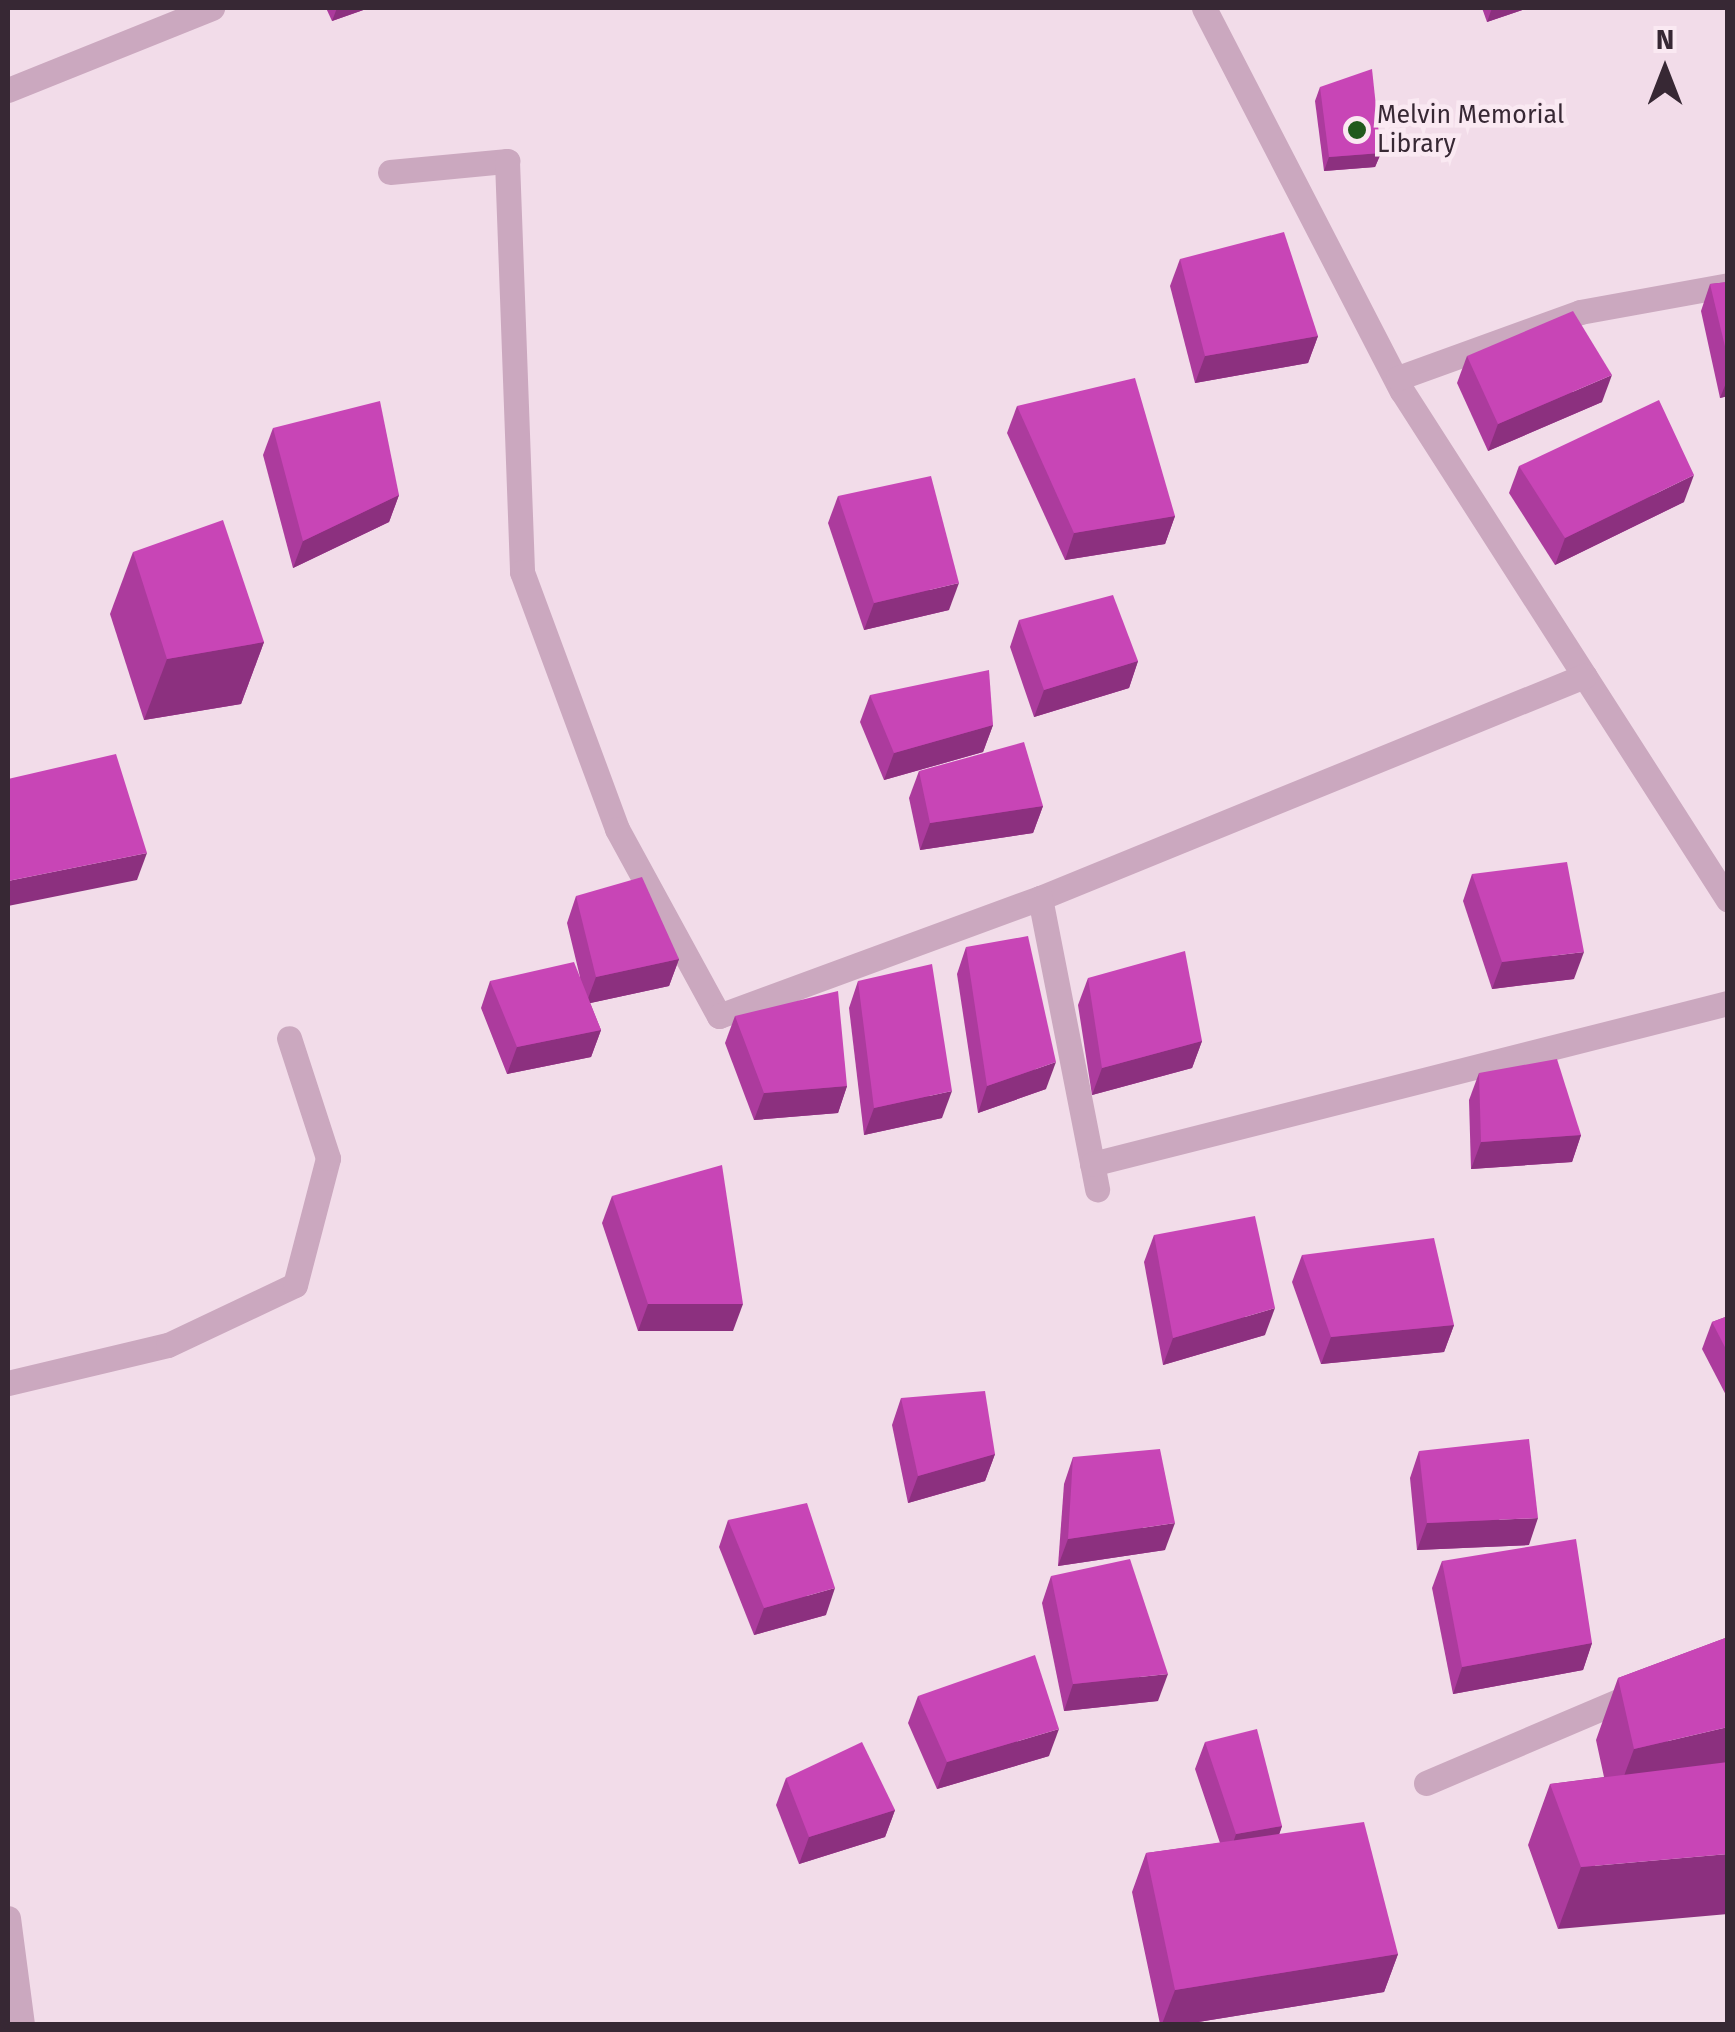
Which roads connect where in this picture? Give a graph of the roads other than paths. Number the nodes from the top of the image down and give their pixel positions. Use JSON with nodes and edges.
{"nodes":[{"id":1,"x":212,"y":8,"type":"edge"},
{"id":2,"x":1204,"y":8,"type":"edge"},
{"id":3,"x":8,"y":90,"type":"edge"},
{"id":4,"x":390,"y":172,"type":"dead end"},
{"id":5,"x":1728,"y":285,"type":"edge"},
{"id":6,"x":1398,"y":378,"type":"junction"},
{"id":7,"x":1584,"y":676,"type":"junction"},
{"id":8,"x":1040,"y":898,"type":"junction"},
{"id":9,"x":1728,"y":900,"type":"edge"},
{"id":10,"x":1728,"y":1003,"type":"edge"},
{"id":11,"x":289,"y":1038,"type":"dead end"},
{"id":12,"x":8,"y":1383,"type":"edge"},
{"id":13,"x":1669,"y":1679,"type":"edge"},
{"id":14,"x":1426,"y":1783,"type":"dead end"},
{"id":15,"x":8,"y":1918,"type":"edge"},
{"id":16,"x":22,"y":2024,"type":"edge"}],
"edges":[{"from":1,"to":3,"type":"street"},
{"from":2,"to":6,"type":"street"},
{"from":4,"to":8,"type":"street"},
{"from":5,"to":6,"type":"street"},
{"from":6,"to":7,"type":"street"},
{"from":7,"to":8,"type":"street"},
{"from":7,"to":9,"type":"street"},
{"from":8,"to":10,"type":"street"},
{"from":11,"to":12,"type":"street"},
{"from":13,"to":14,"type":"street"},
{"from":15,"to":16,"type":"street"}]}
